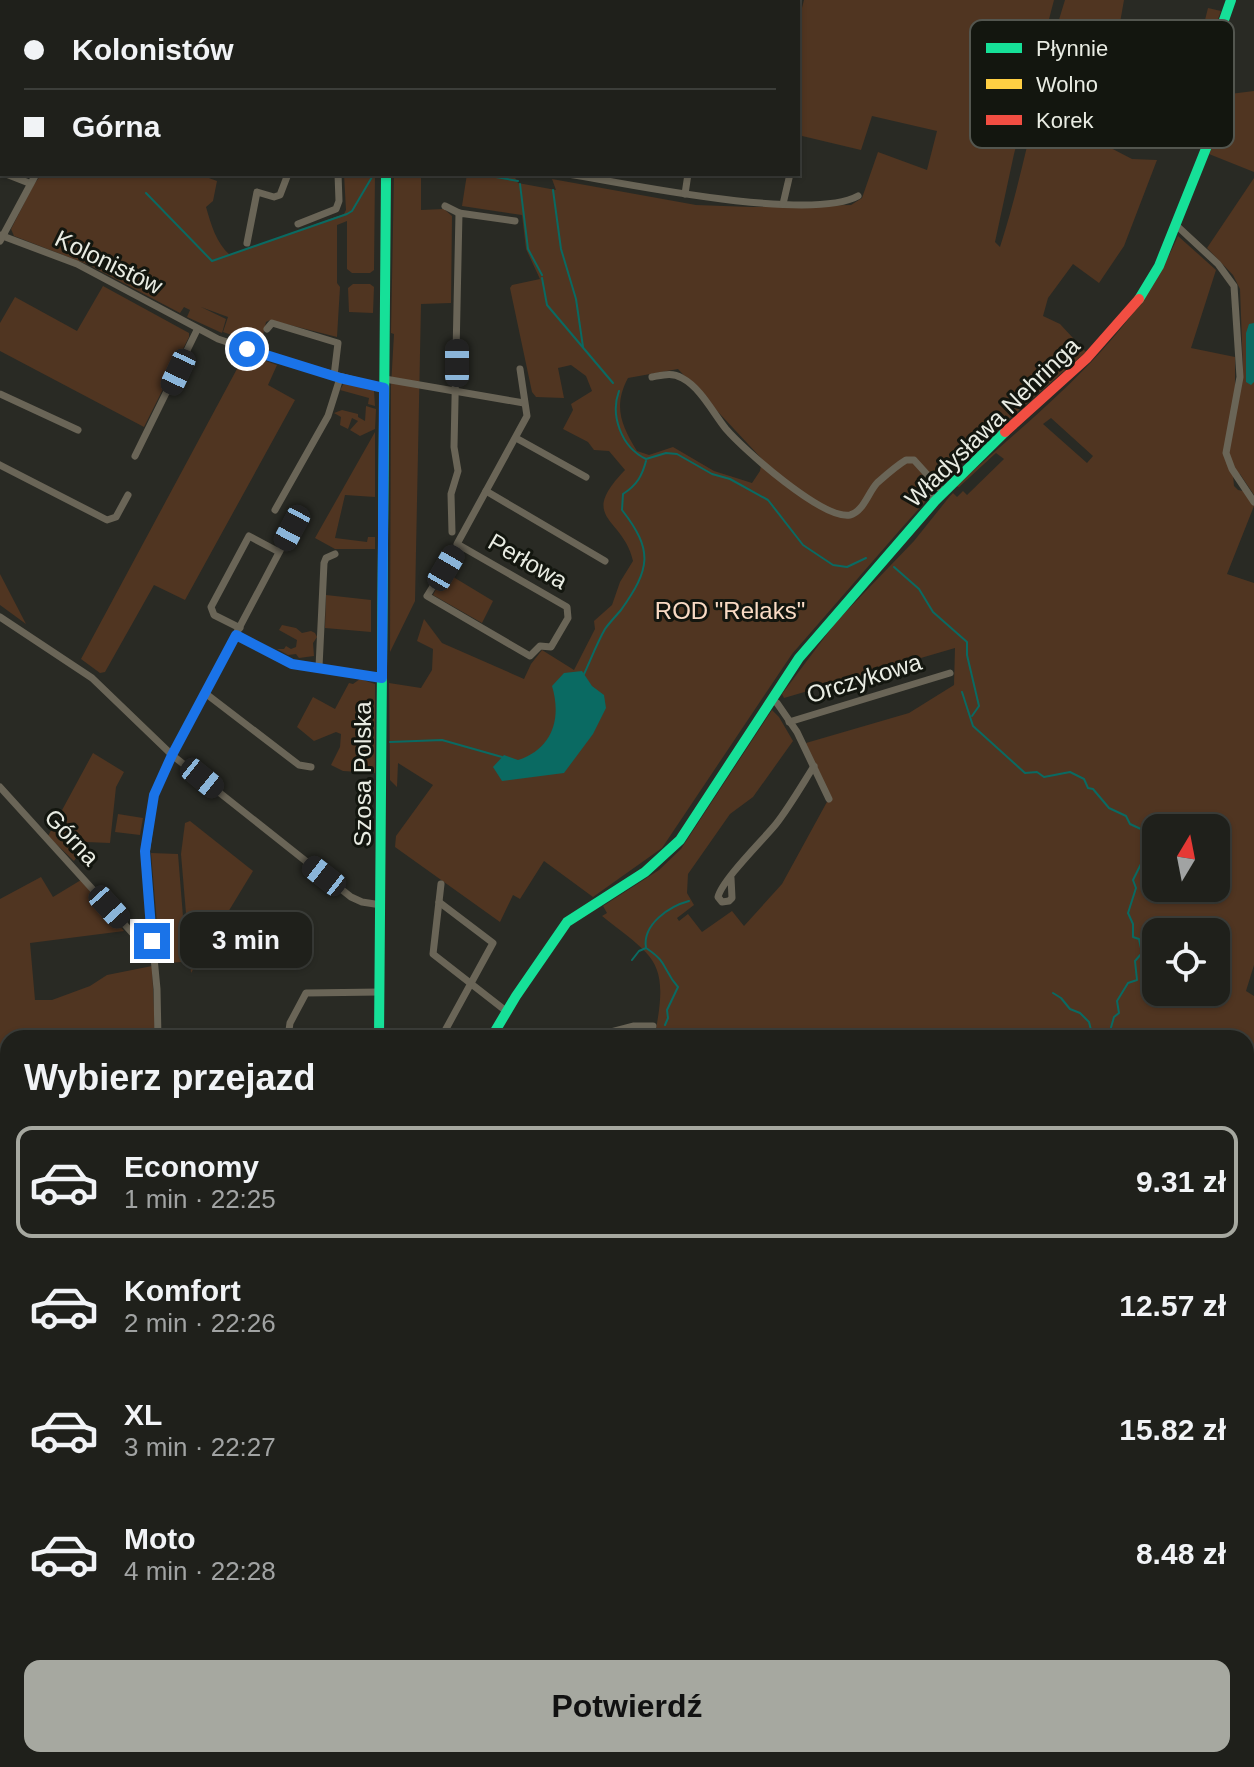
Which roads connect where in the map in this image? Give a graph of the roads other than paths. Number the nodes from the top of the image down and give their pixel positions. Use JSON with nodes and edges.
{"nodes":[{"id":1,"x":1231,"y":0,"type":"edge"},
{"id":2,"x":1224,"y":20,"type":"edge"},
{"id":3,"x":1206,"y":148,"type":"edge"},
{"id":4,"x":11,"y":176,"type":"edge"},
{"id":5,"x":34,"y":176,"type":"edge"},
{"id":6,"x":287,"y":176,"type":"edge"},
{"id":7,"x":338,"y":176,"type":"edge"},
{"id":8,"x":386,"y":176,"type":"edge"},
{"id":9,"x":581,"y":176,"type":"edge"},
{"id":10,"x":688,"y":176,"type":"edge"},
{"id":11,"x":790,"y":176,"type":"edge"},
{"id":12,"x":29,"y":183,"type":"junction"},
{"id":13,"x":685,"y":194,"type":"junction"},
{"id":14,"x":858,"y":196,"type":"dead end"},
{"id":15,"x":783,"y":204,"type":"junction"},
{"id":16,"x":445,"y":206,"type":"dead end"},
{"id":17,"x":459,"y":213,"type":"junction"},
{"id":18,"x":515,"y":221,"type":"dead end"},
{"id":19,"x":298,"y":224,"type":"dead end"},
{"id":20,"x":1176,"y":225,"type":"junction"},
{"id":21,"x":1,"y":238,"type":"edge"},
{"id":22,"x":247,"y":243,"type":"dead end"},
{"id":23,"x":267,"y":329,"type":"dead end"},
{"id":24,"x":197,"y":330,"type":"junction"},
{"id":25,"x":520,"y":369,"type":"dead end"},
{"id":26,"x":337,"y":377,"type":"junction"},
{"id":27,"x":652,"y":377,"type":"dead end"},
{"id":28,"x":384,"y":383,"type":"junction"},
{"id":29,"x":456,"y":390,"type":"junction"},
{"id":30,"x":0,"y":394,"type":"edge"},
{"id":31,"x":524,"y":403,"type":"junction"},
{"id":32,"x":78,"y":430,"type":"dead end"},
{"id":33,"x":516,"y":438,"type":"junction"},
{"id":34,"x":135,"y":456,"type":"dead end"},
{"id":35,"x":0,"y":465,"type":"edge"},
{"id":36,"x":586,"y":477,"type":"dead end"},
{"id":37,"x":931,"y":479,"type":"junction"},
{"id":38,"x":486,"y":491,"type":"junction"},
{"id":39,"x":128,"y":495,"type":"dead end"},
{"id":40,"x":939,"y":496,"type":"junction"},
{"id":41,"x":1254,"y":502,"type":"edge"},
{"id":42,"x":275,"y":510,"type":"dead end"},
{"id":43,"x":292,"y":528,"type":"dead end"},
{"id":44,"x":452,"y":532,"type":"dead end"},
{"id":45,"x":459,"y":545,"type":"junction"},
{"id":46,"x":279,"y":552,"type":"junction"},
{"id":47,"x":335,"y":554,"type":"dead end"},
{"id":48,"x":605,"y":561,"type":"dead end"},
{"id":49,"x":0,"y":617,"type":"edge"},
{"id":50,"x":238,"y":631,"type":"junction"},
{"id":51,"x":319,"y":667,"type":"junction"},
{"id":52,"x":950,"y":673,"type":"dead end"},
{"id":53,"x":382,"y":678,"type":"junction"},
{"id":54,"x":205,"y":693,"type":"junction"},
{"id":55,"x":772,"y":700,"type":"junction"},
{"id":56,"x":789,"y":722,"type":"junction"},
{"id":57,"x":172,"y":755,"type":"junction"},
{"id":58,"x":814,"y":766,"type":"junction"},
{"id":59,"x":311,"y":767,"type":"dead end"},
{"id":60,"x":0,"y":787,"type":"edge"},
{"id":61,"x":829,"y":799,"type":"dead end"},
{"id":62,"x":731,"y":878,"type":"dead end"},
{"id":63,"x":441,"y":884,"type":"dead end"},
{"id":64,"x":439,"y":902,"type":"junction"},
{"id":65,"x":381,"y":905,"type":"junction"},
{"id":66,"x":152,"y":941,"type":"junction"},
{"id":67,"x":471,"y":984,"type":"junction"},
{"id":68,"x":380,"y":992,"type":"junction"},
{"id":69,"x":506,"y":1011,"type":"junction"},
{"id":70,"x":653,"y":1026,"type":"dead end"},
{"id":71,"x":158,"y":1030,"type":"edge"},
{"id":72,"x":289,"y":1030,"type":"edge"},
{"id":73,"x":379,"y":1030,"type":"edge"},
{"id":74,"x":445,"y":1030,"type":"edge"},
{"id":75,"x":495,"y":1030,"type":"edge"},
{"id":76,"x":619,"y":1030,"type":"edge"}],
"edges":[{"from":1,"to":2,"type":"street","name":"Władysława Nehringa"},
{"from":3,"to":20,"type":"street","name":"Władysława Nehringa"},
{"from":4,"to":12,"type":"street"},
{"from":5,"to":12,"type":"street"},
{"from":6,"to":22,"type":"street"},
{"from":7,"to":19,"type":"street"},
{"from":8,"to":28,"type":"street","name":"Szosa Polska"},
{"from":9,"to":13,"type":"street"},
{"from":10,"to":13,"type":"street"},
{"from":11,"to":15,"type":"street"},
{"from":12,"to":21,"type":"street"},
{"from":13,"to":15,"type":"street"},
{"from":14,"to":15,"type":"street"},
{"from":16,"to":17,"type":"street"},
{"from":17,"to":18,"type":"street"},
{"from":17,"to":29,"type":"street"},
{"from":20,"to":40,"type":"street","name":"Władysława Nehringa"},
{"from":20,"to":41,"type":"street"},
{"from":21,"to":24,"type":"street","name":"Kolonistów"},
{"from":23,"to":26,"type":"street"},
{"from":24,"to":26,"type":"street","name":"Kolonistów"},
{"from":24,"to":34,"type":"street"},
{"from":25,"to":31,"type":"street","name":"Perłowa"},
{"from":26,"to":28,"type":"street","name":"Kolonistów"},
{"from":26,"to":42,"type":"street"},
{"from":27,"to":37,"type":"street"},
{"from":28,"to":29,"type":"street","name":"Kolonistów"},
{"from":28,"to":53,"type":"street","name":"Szosa Polska"},
{"from":29,"to":31,"type":"street","name":"Kolonistów"},
{"from":29,"to":44,"type":"street"},
{"from":30,"to":32,"type":"street"},
{"from":31,"to":33,"type":"street","name":"Perłowa"},
{"from":33,"to":36,"type":"street"},
{"from":33,"to":38,"type":"street","name":"Perłowa"},
{"from":35,"to":39,"type":"street"},
{"from":37,"to":40,"type":"street"},
{"from":37,"to":40,"type":"street"},
{"from":38,"to":45,"type":"street","name":"Perłowa"},
{"from":38,"to":48,"type":"street"},
{"from":40,"to":55,"type":"street","name":"Władysława Nehringa"},
{"from":43,"to":46,"type":"street"},
{"from":45,"to":45,"type":"street","name":"Perłowa"},
{"from":46,"to":50,"type":"street"},
{"from":46,"to":50,"type":"street"},
{"from":47,"to":51,"type":"street"},
{"from":49,"to":57,"type":"street"},
{"from":50,"to":51,"type":"street"},
{"from":50,"to":54,"type":"street"},
{"from":51,"to":53,"type":"street"},
{"from":52,"to":56,"type":"street","name":"Orczykowa"},
{"from":53,"to":65,"type":"street","name":"Szosa Polska"},
{"from":54,"to":57,"type":"street"},
{"from":54,"to":59,"type":"street"},
{"from":55,"to":56,"type":"street"},
{"from":55,"to":69,"type":"street","name":"Władysława Nehringa"},
{"from":56,"to":58,"type":"street"},
{"from":57,"to":65,"type":"street"},
{"from":57,"to":66,"type":"street"},
{"from":58,"to":61,"type":"street"},
{"from":58,"to":62,"type":"street"},
{"from":60,"to":66,"type":"street","name":"Górna"},
{"from":63,"to":64,"type":"street"},
{"from":64,"to":67,"type":"street"},
{"from":64,"to":67,"type":"street"},
{"from":65,"to":68,"type":"street","name":"Szosa Polska"},
{"from":66,"to":71,"type":"street"},
{"from":67,"to":69,"type":"street"},
{"from":67,"to":74,"type":"street"},
{"from":68,"to":72,"type":"street"},
{"from":68,"to":73,"type":"street","name":"Szosa Polska"},
{"from":69,"to":75,"type":"street","name":"Władysława Nehringa"},
{"from":70,"to":76,"type":"street"}]}
